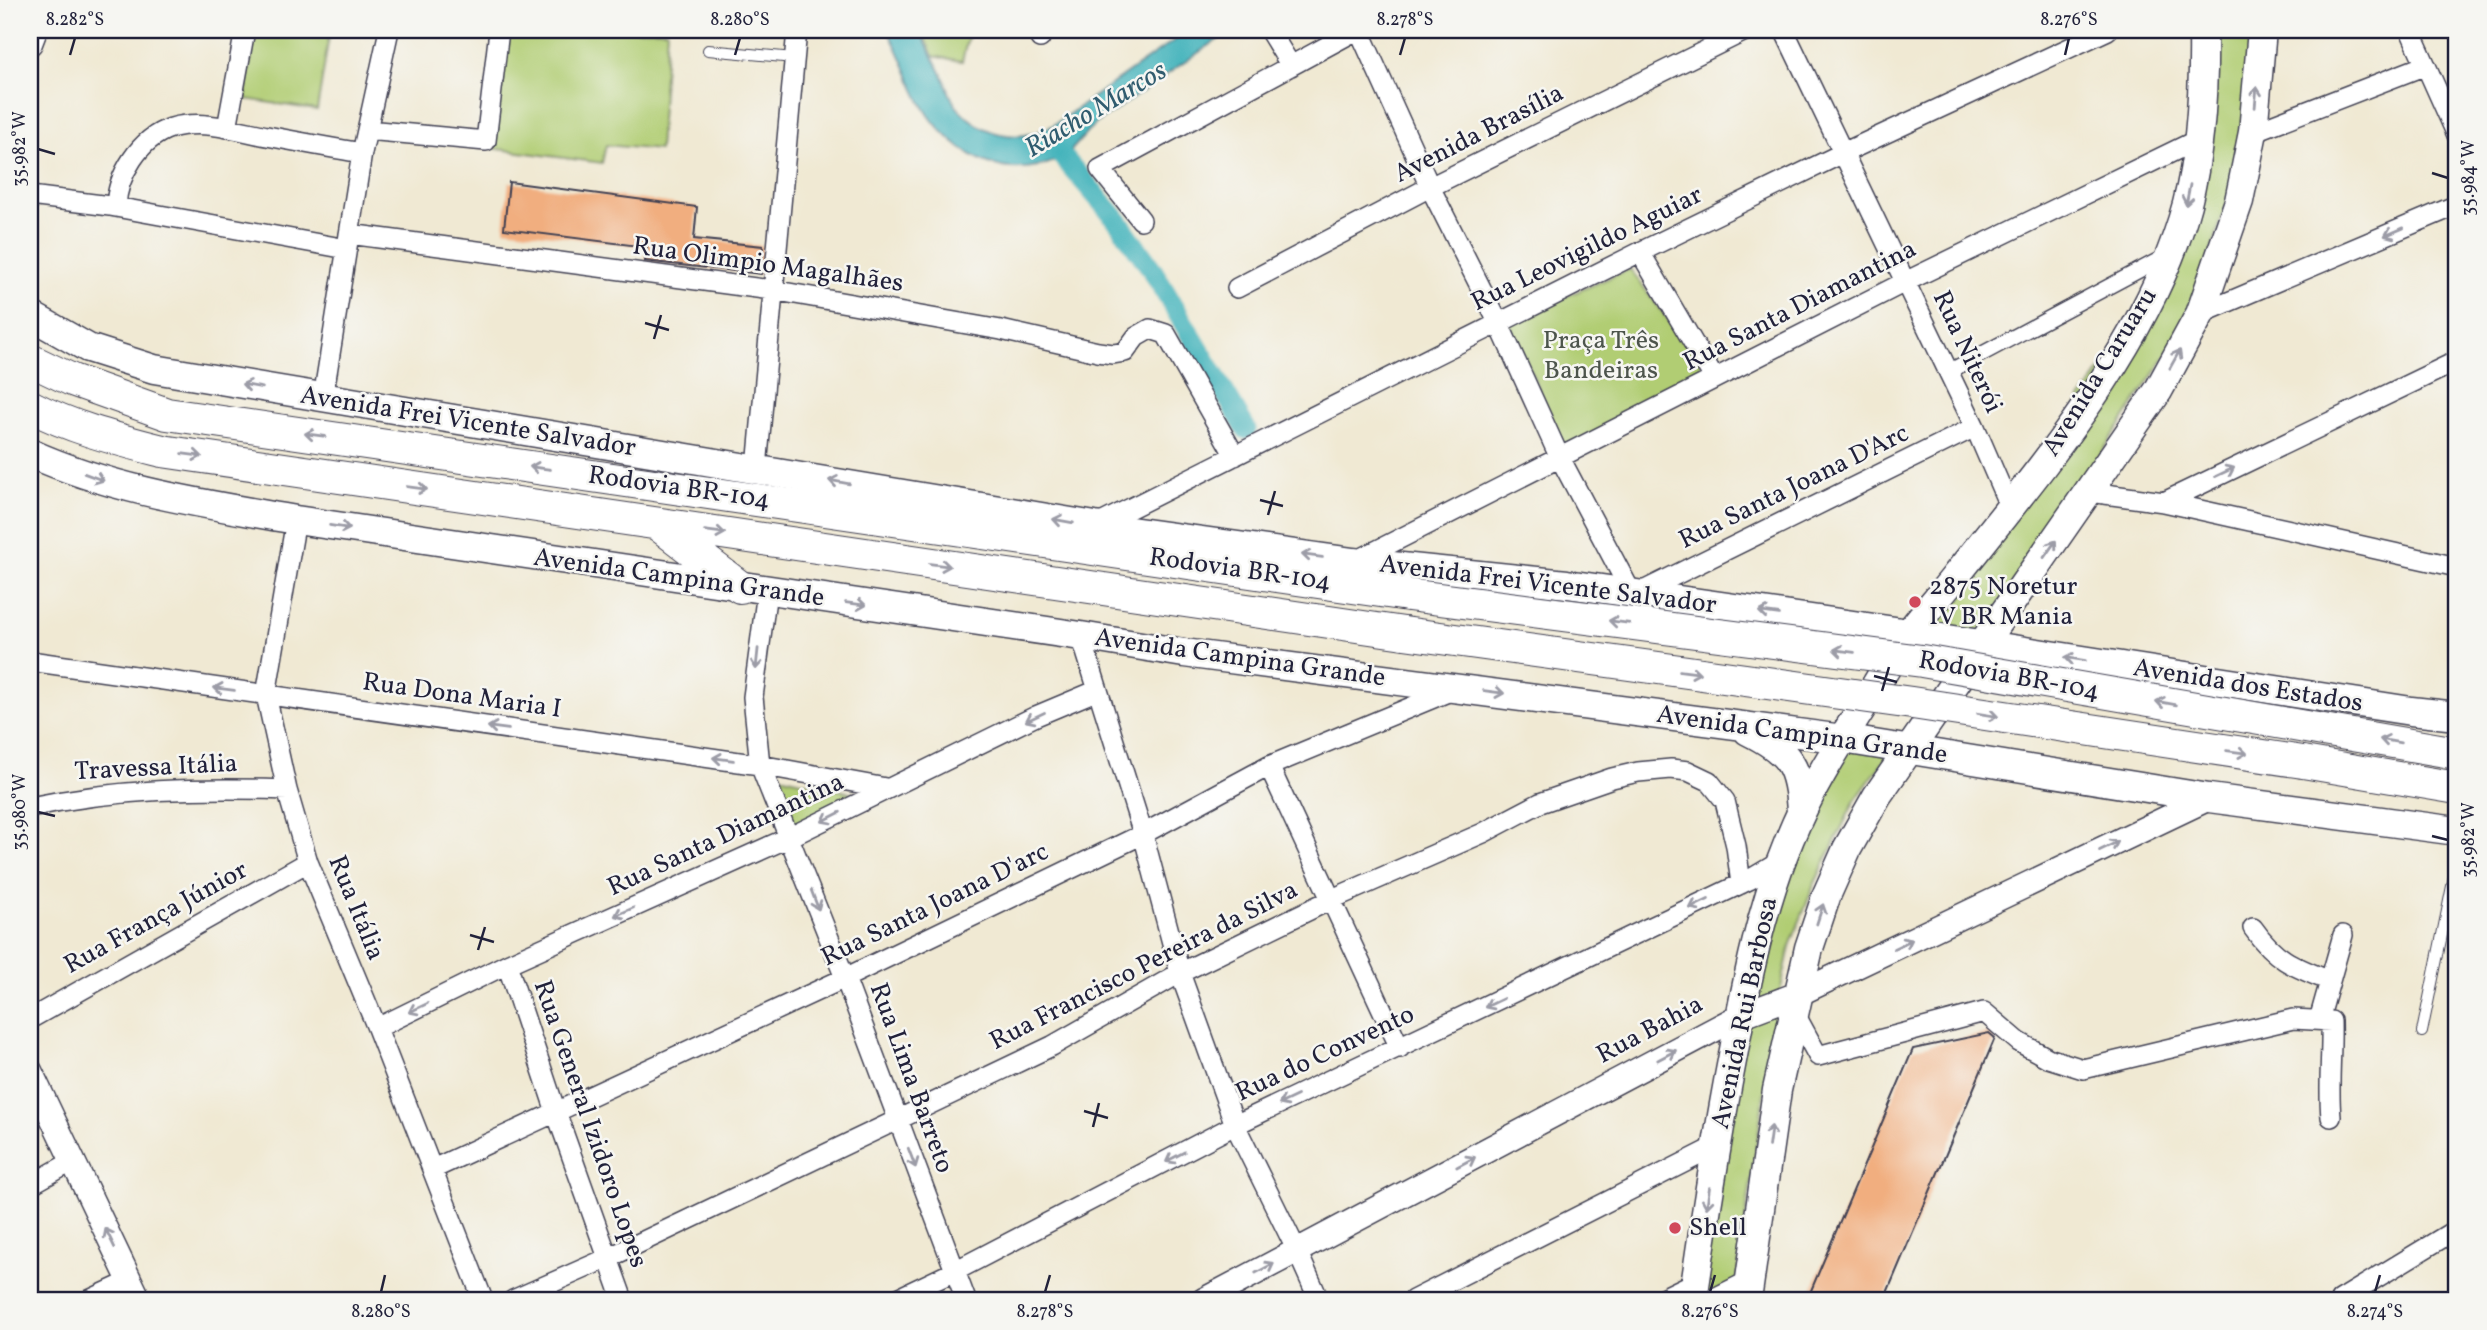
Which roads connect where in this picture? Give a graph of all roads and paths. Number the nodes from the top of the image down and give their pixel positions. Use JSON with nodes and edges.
{"nodes":[{"id":1,"x":35,"y":30,"type":"edge"},
{"id":2,"x":245,"y":30,"type":"edge"},
{"id":3,"x":389,"y":30,"type":"edge"},
{"id":4,"x":797,"y":30,"type":"edge"},
{"id":5,"x":1269,"y":30,"type":"edge"},
{"id":6,"x":1358,"y":30,"type":"edge"},
{"id":7,"x":1746,"y":30,"type":"edge"},
{"id":8,"x":1784,"y":30,"type":"edge"},
{"id":9,"x":2108,"y":30,"type":"edge"},
{"id":10,"x":2203,"y":30,"type":"edge"},
{"id":11,"x":2262,"y":30,"type":"edge"},
{"id":12,"x":2410,"y":30,"type":"edge"},
{"id":13,"x":498,"y":39,"type":"dead end"},
{"id":14,"x":30,"y":43,"type":"edge"},
{"id":15,"x":708,"y":50,"type":"dead end"},
{"id":16,"x":794,"y":58,"type":"junction"},
{"id":17,"x":2426,"y":65,"type":"junction"},
{"id":18,"x":1291,"y":66,"type":"junction"},
{"id":19,"x":227,"y":128,"type":"junction"},
{"id":20,"x":367,"y":130,"type":"junction"},
{"id":21,"x":2253,"y":132,"type":"junction"},
{"id":22,"x":2457,"y":135,"type":"edge"},
{"id":23,"x":2199,"y":139,"type":"junction"},
{"id":24,"x":362,"y":153,"type":"junction"},
{"id":25,"x":1843,"y":153,"type":"junction"},
{"id":26,"x":1430,"y":187,"type":"junction"},
{"id":27,"x":30,"y":196,"type":"edge"},
{"id":28,"x":2457,"y":205,"type":"edge"},
{"id":29,"x":116,"y":207,"type":"junction"},
{"id":30,"x":1141,"y":220,"type":"dead end"},
{"id":31,"x":348,"y":242,"type":"junction"},
{"id":32,"x":1640,"y":252,"type":"junction"},
{"id":33,"x":2170,"y":254,"type":"junction"},
{"id":34,"x":1905,"y":282,"type":"junction"},
{"id":35,"x":1237,"y":288,"type":"dead end"},
{"id":36,"x":772,"y":290,"type":"junction"},
{"id":37,"x":2200,"y":314,"type":"junction"},
{"id":38,"x":30,"y":315,"type":"edge"},
{"id":39,"x":1498,"y":322,"type":"junction"},
{"id":40,"x":30,"y":360,"type":"edge"},
{"id":41,"x":2457,"y":360,"type":"edge"},
{"id":42,"x":1948,"y":372,"type":"junction"},
{"id":43,"x":1714,"y":378,"type":"junction"},
{"id":44,"x":323,"y":398,"type":"junction"},
{"id":45,"x":42,"y":412,"type":"edge"},
{"id":46,"x":1975,"y":427,"type":"junction"},
{"id":47,"x":30,"y":453,"type":"edge"},
{"id":48,"x":1234,"y":456,"type":"junction"},
{"id":49,"x":1559,"y":456,"type":"junction"},
{"id":50,"x":757,"y":468,"type":"junction"},
{"id":51,"x":2090,"y":492,"type":"junction"},
{"id":52,"x":2164,"y":502,"type":"junction"},
{"id":53,"x":2010,"y":508,"type":"junction"},
{"id":54,"x":296,"y":520,"type":"junction"},
{"id":55,"x":656,"y":523,"type":"junction"},
{"id":56,"x":1095,"y":526,"type":"junction"},
{"id":57,"x":1353,"y":562,"type":"junction"},
{"id":58,"x":2457,"y":567,"type":"edge"},
{"id":59,"x":753,"y":589,"type":"junction"},
{"id":60,"x":1634,"y":594,"type":"junction"},
{"id":61,"x":1909,"y":633,"type":"junction"},
{"id":62,"x":1081,"y":636,"type":"junction"},
{"id":63,"x":1970,"y":643,"type":"junction"},
{"id":64,"x":30,"y":661,"type":"edge"},
{"id":65,"x":1459,"y":687,"type":"junction"},
{"id":66,"x":1098,"y":690,"type":"junction"},
{"id":67,"x":266,"y":695,"type":"junction"},
{"id":68,"x":2457,"y":716,"type":"edge"},
{"id":69,"x":1733,"y":724,"type":"junction"},
{"id":70,"x":1843,"y":738,"type":"junction"},
{"id":71,"x":1910,"y":750,"type":"junction"},
{"id":72,"x":2457,"y":753,"type":"edge"},
{"id":73,"x":760,"y":765,"type":"junction"},
{"id":74,"x":1269,"y":766,"type":"junction"},
{"id":75,"x":886,"y":788,"type":"junction"},
{"id":76,"x":2457,"y":788,"type":"edge"},
{"id":77,"x":287,"y":790,"type":"junction"},
{"id":78,"x":2209,"y":798,"type":"junction"},
{"id":79,"x":30,"y":807,"type":"edge"},
{"id":80,"x":1801,"y":814,"type":"junction"},
{"id":81,"x":2457,"y":831,"type":"edge"},
{"id":82,"x":1143,"y":834,"type":"junction"},
{"id":83,"x":790,"y":837,"type":"junction"},
{"id":84,"x":1781,"y":861,"type":"junction"},
{"id":85,"x":309,"y":862,"type":"junction"},
{"id":86,"x":2457,"y":862,"type":"edge"},
{"id":87,"x":1741,"y":884,"type":"junction"},
{"id":88,"x":1332,"y":898,"type":"junction"},
{"id":89,"x":2253,"y":928,"type":"dead end"},
{"id":90,"x":2343,"y":935,"type":"dead end"},
{"id":91,"x":507,"y":964,"type":"junction"},
{"id":92,"x":1180,"y":973,"type":"junction"},
{"id":93,"x":845,"y":978,"type":"junction"},
{"id":94,"x":2330,"y":981,"type":"junction"},
{"id":95,"x":1796,"y":1003,"type":"junction"},
{"id":96,"x":1740,"y":1016,"type":"junction"},
{"id":97,"x":30,"y":1019,"type":"edge"},
{"id":98,"x":2319,"y":1020,"type":"junction"},
{"id":99,"x":377,"y":1028,"type":"junction"},
{"id":100,"x":2422,"y":1032,"type":"dead end"},
{"id":101,"x":1400,"y":1048,"type":"junction"},
{"id":102,"x":30,"y":1071,"type":"edge"},
{"id":103,"x":556,"y":1112,"type":"junction"},
{"id":104,"x":2331,"y":1116,"type":"dead end"},
{"id":105,"x":898,"y":1121,"type":"junction"},
{"id":106,"x":1235,"y":1125,"type":"junction"},
{"id":107,"x":1715,"y":1147,"type":"junction"},
{"id":108,"x":73,"y":1161,"type":"junction"},
{"id":109,"x":433,"y":1169,"type":"junction"},
{"id":110,"x":30,"y":1185,"type":"edge"},
{"id":111,"x":2457,"y":1229,"type":"edge"},
{"id":112,"x":1297,"y":1251,"type":"junction"},
{"id":113,"x":608,"y":1258,"type":"junction"},
{"id":114,"x":955,"y":1271,"type":"junction"},
{"id":115,"x":135,"y":1290,"type":"edge"},
{"id":116,"x":1749,"y":1292,"type":"edge"},
{"id":117,"x":1702,"y":1295,"type":"edge"},
{"id":118,"x":89,"y":1300,"type":"edge"},
{"id":119,"x":483,"y":1300,"type":"edge"},
{"id":120,"x":513,"y":1300,"type":"edge"},
{"id":121,"x":624,"y":1300,"type":"edge"},
{"id":122,"x":894,"y":1300,"type":"edge"},
{"id":123,"x":967,"y":1300,"type":"edge"},
{"id":124,"x":1204,"y":1300,"type":"edge"},
{"id":125,"x":1318,"y":1300,"type":"edge"},
{"id":126,"x":1413,"y":1300,"type":"edge"},
{"id":127,"x":1664,"y":1300,"type":"edge"},
{"id":128,"x":2340,"y":1300,"type":"edge"}],
"edges":[{"from":1,"to":14,"type":"street"},
{"from":2,"to":19,"type":"street"},
{"from":3,"to":20,"type":"street"},
{"from":4,"to":16,"type":"street"},
{"from":5,"to":18,"type":"street"},
{"from":6,"to":18,"type":"street"},
{"from":6,"to":26,"type":"street"},
{"from":7,"to":26,"type":"street","name":"Avenida Brasília"},
{"from":8,"to":25,"type":"street","name":"Rua Niterói"},
{"from":9,"to":25,"type":"street","name":"Rua Leovigildo Aguiar"},
{"from":10,"to":23,"type":"main road","name":"Avenida Caruaru"},
{"from":21,"to":11,"type":"main road","name":"Avenida Caruaru","one_way":true},
{"from":12,"to":17,"type":"street"},
{"from":13,"to":20,"type":"street"},
{"from":15,"to":16,"type":"lane"},
{"from":16,"to":36,"type":"street"},
{"from":17,"to":21,"type":"street"},
{"from":17,"to":22,"type":"street"},
{"from":18,"to":30,"type":"street"},
{"from":19,"to":24,"type":"street"},
{"from":19,"to":29,"type":"street"},
{"from":20,"to":24,"type":"street"},
{"from":21,"to":37,"type":"main road","name":"Avenida Caruaru"},
{"from":23,"to":33,"type":"main road","name":"Avenida Caruaru","one_way":true},
{"from":23,"to":34,"type":"street","name":"Rua Santa Diamantina"},
{"from":24,"to":31,"type":"street"},
{"from":25,"to":32,"type":"street","name":"Rua Leovigildo Aguiar"},
{"from":25,"to":34,"type":"street","name":"Rua Niterói"},
{"from":26,"to":35,"type":"street","name":"Avenida Brasília"},
{"from":26,"to":39,"type":"street"},
{"from":27,"to":29,"type":"street","name":"Rua Olimpio Magalhães"},
{"from":28,"to":37,"type":"street","one_way":true},
{"from":29,"to":31,"type":"street","name":"Rua Olimpio Magalhães"},
{"from":31,"to":36,"type":"street","name":"Rua Olimpio Magalhães"},
{"from":31,"to":44,"type":"street"},
{"from":32,"to":39,"type":"street","name":"Rua Leovigildo Aguiar"},
{"from":32,"to":43,"type":"street"},
{"from":33,"to":42,"type":"street"},
{"from":33,"to":53,"type":"main road","name":"Avenida Caruaru"},
{"from":34,"to":42,"type":"street","name":"Rua Niterói"},
{"from":34,"to":43,"type":"street","name":"Rua Santa Diamantina"},
{"from":36,"to":48,"type":"street","name":"Rua Olimpio Magalhães"},
{"from":36,"to":50,"type":"street"},
{"from":51,"to":37,"type":"main road","name":"Avenida Caruaru","one_way":true},
{"from":44,"to":38,"type":"main road","name":"Avenida Frei Vicente Salvador","one_way":true},
{"from":39,"to":48,"type":"street","name":"Rua Leovigildo Aguiar"},
{"from":39,"to":49,"type":"street"},
{"from":72,"to":40,"type":"highway","name":"Rodovia BR-104","one_way":true,"bridge":true},
{"from":52,"to":41,"type":"street","one_way":true},
{"from":42,"to":46,"type":"street","name":"Rua Niterói"},
{"from":43,"to":49,"type":"street","name":"Rua Santa Diamantina"},
{"from":44,"to":50,"type":"main road","name":"Avenida Frei Vicente Salvador"},
{"from":45,"to":55,"type":"highway","name":"Rodovia BR-104","one_way":true},
{"from":46,"to":53,"type":"street","name":"Rua Niterói"},
{"from":46,"to":60,"type":"street","name":"Rua Santa Joana D'Arc"},
{"from":47,"to":54,"type":"main road","name":"Avenida Campina Grande","one_way":true},
{"from":48,"to":56,"type":"street","name":"Rua Leovigildo Aguiar"},
{"from":49,"to":57,"type":"street","name":"Rua Santa Diamantina"},
{"from":49,"to":60,"type":"street"},
{"from":56,"to":50,"type":"main road","name":"Avenida Frei Vicente Salvador","one_way":true},
{"from":51,"to":52,"type":"street"},
{"from":63,"to":51,"type":"main road","name":"Avenida Caruaru","one_way":true},
{"from":52,"to":58,"type":"street"},
{"from":53,"to":61,"type":"main road","name":"Avenida Caruaru"},
{"from":54,"to":59,"type":"main road","name":"Avenida Campina Grande","one_way":true},
{"from":54,"to":67,"type":"street","name":"Rua Itália"},
{"from":55,"to":59,"type":"highway"},
{"from":55,"to":76,"type":"highway","name":"Rodovia BR-104","one_way":true,"bridge":true},
{"from":57,"to":56,"type":"main road","name":"Avenida Frei Vicente Salvador","one_way":true},
{"from":57,"to":60,"type":"main road","name":"Avenida Frei Vicente Salvador"},
{"from":59,"to":62,"type":"main road","name":"Avenida Campina Grande","one_way":true},
{"from":59,"to":73,"type":"street","name":"Rua Lima Barreto","one_way":true},
{"from":61,"to":60,"type":"main road","name":"Avenida Frei Vicente Salvador","one_way":true},
{"from":61,"to":63,"type":"main road","name":"Avenida Frei Vicente Salvador"},
{"from":61,"to":70,"type":"main road","name":"Avenida Rui Barbosa"},
{"from":62,"to":65,"type":"main road","name":"Avenida Campina Grande"},
{"from":62,"to":66,"type":"street"},
{"from":68,"to":63,"type":"main road","name":"Avenida dos Estados","one_way":true},
{"from":63,"to":71,"type":"main road","name":"Avenida Rui Barbosa"},
{"from":67,"to":64,"type":"street","name":"Rua Dona Maria I","one_way":true},
{"from":65,"to":69,"type":"main road","name":"Avenida Campina Grande","one_way":true},
{"from":65,"to":74,"type":"street","name":"Rua Santa Joana D'arc"},
{"from":66,"to":75,"type":"street","name":"Rua Santa Diamantina","one_way":true},
{"from":66,"to":82,"type":"street"},
{"from":73,"to":67,"type":"street","name":"Rua Dona Maria I","one_way":true},
{"from":67,"to":77,"type":"street","name":"Rua Itália"},
{"from":69,"to":70,"type":"main road","name":"Avenida Campina Grande"},
{"from":69,"to":80,"type":"main road"},
{"from":70,"to":71,"type":"main road","name":"Avenida Campina Grande"},
{"from":70,"to":80,"type":"main road","name":"Avenida Rui Barbosa"},
{"from":71,"to":78,"type":"main road","name":"Avenida Campina Grande"},
{"from":95,"to":71,"type":"main road","name":"Avenida Rui Barbosa","one_way":true},
{"from":73,"to":75,"type":"street","name":"Rua Dona Maria I"},
{"from":73,"to":83,"type":"street","name":"Rua Lima Barreto"},
{"from":74,"to":82,"type":"street","name":"Rua Santa Joana D'arc"},
{"from":74,"to":88,"type":"street"},
{"from":75,"to":83,"type":"street","name":"Rua Santa Diamantina","one_way":true},
{"from":77,"to":79,"type":"street","name":"Travessa Itália"},
{"from":77,"to":85,"type":"street","name":"Rua Itália"},
{"from":78,"to":81,"type":"main road","name":"Avenida Campina Grande"},
{"from":95,"to":78,"type":"street","name":"Rua Bahia","one_way":true},
{"from":80,"to":84,"type":"main road","name":"Avenida Rui Barbosa"},
{"from":82,"to":92,"type":"street"},
{"from":82,"to":93,"type":"street","name":"Rua Santa Joana D'arc"},
{"from":83,"to":91,"type":"street","name":"Rua Santa Diamantina","one_way":true},
{"from":83,"to":93,"type":"street","name":"Rua Lima Barreto","one_way":true},
{"from":84,"to":87,"type":"street","name":"Rua do Convento"},
{"from":84,"to":96,"type":"main road","name":"Avenida Rui Barbosa"},
{"from":85,"to":97,"type":"street","name":"Rua França Júnior"},
{"from":85,"to":99,"type":"street","name":"Rua Itália"},
{"from":86,"to":100,"type":"lane"},
{"from":87,"to":88,"type":"street","name":"Rua Francisco Pereira da Silva"},
{"from":87,"to":101,"type":"street","name":"Rua do Convento","one_way":true},
{"from":88,"to":92,"type":"street","name":"Rua Francisco Pereira da Silva"},
{"from":88,"to":101,"type":"street"},
{"from":89,"to":94,"type":"street"},
{"from":90,"to":94,"type":"street"},
{"from":91,"to":99,"type":"street","name":"Rua Santa Diamantina","one_way":true},
{"from":91,"to":103,"type":"street","name":"Rua General Izidoro Lopes"},
{"from":92,"to":105,"type":"street","name":"Rua Francisco Pereira da Silva"},
{"from":92,"to":106,"type":"street"},
{"from":93,"to":103,"type":"street","name":"Rua Santa Joana D'arc"},
{"from":93,"to":105,"type":"street","name":"Rua Lima Barreto"},
{"from":94,"to":98,"type":"street"},
{"from":95,"to":96,"type":"street","name":"Rua Bahia"},
{"from":95,"to":98,"type":"street"},
{"from":116,"to":95,"type":"main road","name":"Avenida Rui Barbosa","one_way":true},
{"from":96,"to":107,"type":"main road","name":"Avenida Rui Barbosa"},
{"from":112,"to":96,"type":"street","name":"Rua Bahia","one_way":true},
{"from":98,"to":104,"type":"street"},
{"from":99,"to":109,"type":"street","name":"Rua Itália"},
{"from":101,"to":106,"type":"street","name":"Rua do Convento","one_way":true},
{"from":102,"to":108,"type":"street"},
{"from":103,"to":109,"type":"street","name":"Rua Santa Joana D'arc"},
{"from":103,"to":113,"type":"street","name":"Rua General Izidoro Lopes"},
{"from":105,"to":113,"type":"street","name":"Rua Francisco Pereira da Silva"},
{"from":105,"to":114,"type":"street","name":"Rua Lima Barreto","one_way":true},
{"from":106,"to":112,"type":"street"},
{"from":106,"to":114,"type":"street","name":"Rua do Convento","one_way":true},
{"from":107,"to":117,"type":"main road","name":"Avenida Rui Barbosa","one_way":true},
{"from":107,"to":126,"type":"street"},
{"from":108,"to":110,"type":"street"},
{"from":115,"to":108,"type":"street","one_way":true},
{"from":109,"to":119,"type":"street","name":"Rua Itália"},
{"from":111,"to":128,"type":"street"},
{"from":124,"to":112,"type":"street","name":"Rua Bahia","one_way":true},
{"from":112,"to":125,"type":"street"},
{"from":113,"to":120,"type":"street","name":"Rua Francisco Pereira da Silva"},
{"from":113,"to":121,"type":"street","name":"Rua General Izidoro Lopes"},
{"from":114,"to":122,"type":"street","name":"Rua do Convento"},
{"from":114,"to":123,"type":"street","name":"Rua Lima Barreto"},
{"from":115,"to":118,"type":"street"},
{"from":116,"to":117,"type":"street"},
{"from":117,"to":127,"type":"street"}]}
